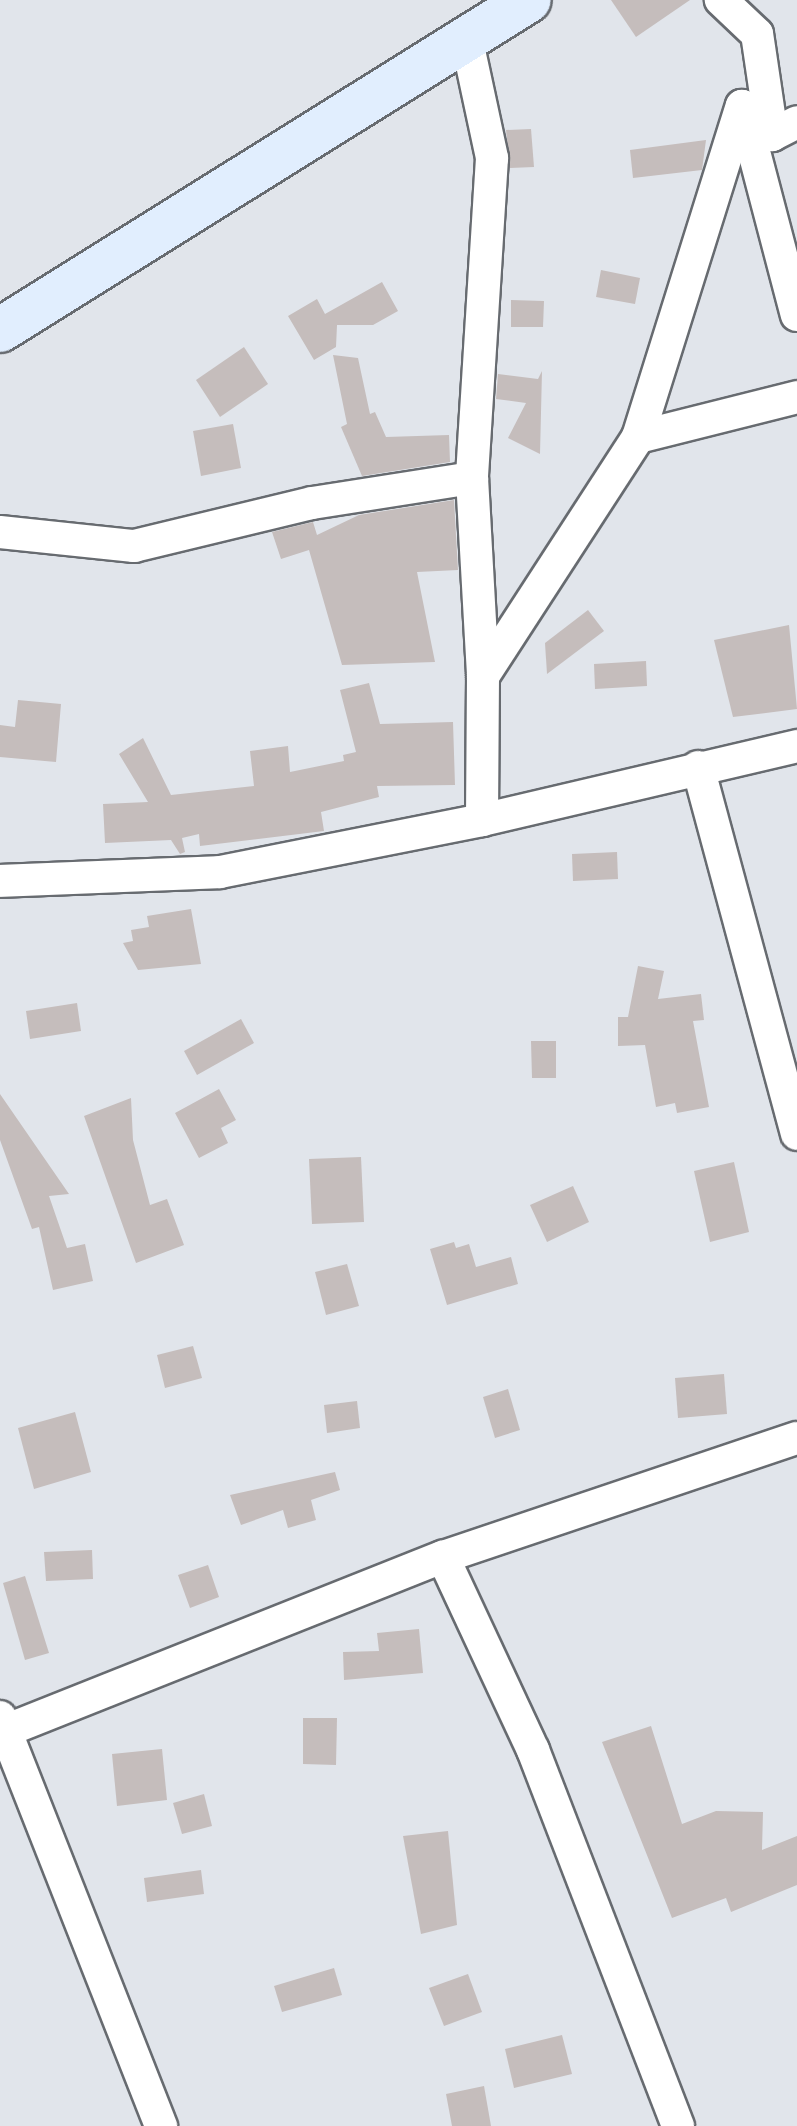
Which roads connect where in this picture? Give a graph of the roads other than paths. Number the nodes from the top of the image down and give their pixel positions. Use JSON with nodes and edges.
{"nodes":[{"id":1,"x":529,"y":0,"type":"edge"},
{"id":2,"x":721,"y":0,"type":"edge"},
{"id":3,"x":467,"y":41,"type":"junction"},
{"id":4,"x":742,"y":106,"type":"junction"},
{"id":5,"x":784,"y":128,"type":"edge"},
{"id":6,"x":797,"y":315,"type":"edge"},
{"id":7,"x":0,"y":330,"type":"edge"},
{"id":8,"x":797,"y":397,"type":"edge"},
{"id":9,"x":638,"y":437,"type":"junction"},
{"id":10,"x":472,"y":478,"type":"junction"},
{"id":11,"x":0,"y":532,"type":"edge"},
{"id":12,"x":483,"y":676,"type":"junction"},
{"id":13,"x":797,"y":746,"type":"edge"},
{"id":14,"x":698,"y":767,"type":"junction"},
{"id":15,"x":482,"y":820,"type":"junction"},
{"id":16,"x":0,"y":881,"type":"edge"},
{"id":17,"x":797,"y":1134,"type":"edge"},
{"id":18,"x":797,"y":1438,"type":"edge"},
{"id":19,"x":443,"y":1557,"type":"junction"},
{"id":20,"x":1,"y":1727,"type":"edge"},
{"id":21,"x":161,"y":2126,"type":"edge"},
{"id":22,"x":678,"y":2126,"type":"edge"}],
"edges":[{"from":1,"to":3,"type":"street"},
{"from":2,"to":5,"type":"street"},
{"from":3,"to":7,"type":"street"},
{"from":3,"to":10,"type":"street"},
{"from":4,"to":5,"type":"street"},
{"from":4,"to":6,"type":"street"},
{"from":4,"to":9,"type":"street"},
{"from":8,"to":9,"type":"street"},
{"from":9,"to":12,"type":"street"},
{"from":10,"to":11,"type":"street"},
{"from":10,"to":12,"type":"street"},
{"from":12,"to":15,"type":"street"},
{"from":13,"to":14,"type":"street"},
{"from":14,"to":15,"type":"street"},
{"from":14,"to":17,"type":"street"},
{"from":15,"to":16,"type":"street"},
{"from":18,"to":19,"type":"street"},
{"from":19,"to":20,"type":"street"},
{"from":19,"to":22,"type":"street"},
{"from":20,"to":21,"type":"street"}]}
